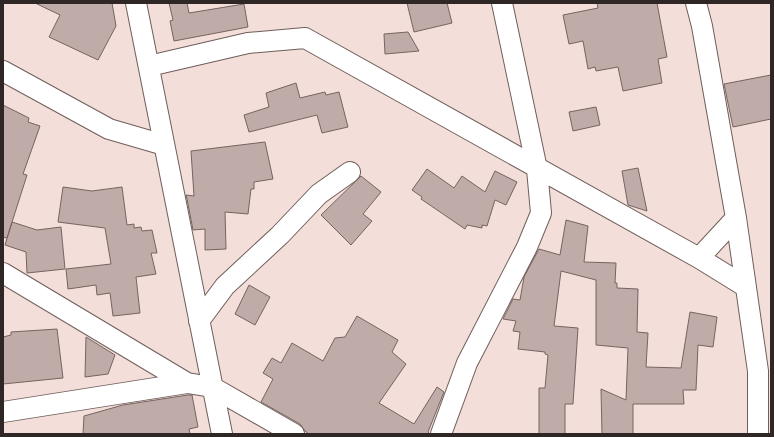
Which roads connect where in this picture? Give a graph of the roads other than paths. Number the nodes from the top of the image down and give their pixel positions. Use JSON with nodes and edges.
{"nodes":[{"id":1,"x":136,"y":3,"type":"edge"},
{"id":2,"x":502,"y":3,"type":"edge"},
{"id":3,"x":696,"y":3,"type":"edge"},
{"id":4,"x":149,"y":66,"type":"junction"},
{"id":5,"x":3,"y":71,"type":"edge"},
{"id":6,"x":164,"y":145,"type":"junction"},
{"id":7,"x":537,"y":169,"type":"junction"},
{"id":8,"x":350,"y":172,"type":"dead end"},
{"id":9,"x":736,"y":218,"type":"junction"},
{"id":10,"x":699,"y":258,"type":"junction"},
{"id":11,"x":3,"y":273,"type":"edge"},
{"id":12,"x":746,"y":287,"type":"junction"},
{"id":13,"x":199,"y":321,"type":"junction"},
{"id":14,"x":187,"y":383,"type":"junction"},
{"id":15,"x":212,"y":387,"type":"junction"},
{"id":16,"x":3,"y":412,"type":"edge"},
{"id":17,"x":222,"y":434,"type":"edge"},
{"id":18,"x":294,"y":434,"type":"edge"},
{"id":19,"x":441,"y":434,"type":"edge"},
{"id":20,"x":758,"y":434,"type":"edge"}],
"edges":[{"from":1,"to":4,"type":"street"},
{"from":2,"to":7,"type":"street"},
{"from":3,"to":9,"type":"street"},
{"from":4,"to":6,"type":"street"},
{"from":4,"to":7,"type":"street"},
{"from":5,"to":6,"type":"street"},
{"from":6,"to":13,"type":"street"},
{"from":7,"to":10,"type":"street"},
{"from":7,"to":19,"type":"street"},
{"from":8,"to":13,"type":"street"},
{"from":9,"to":10,"type":"street"},
{"from":9,"to":12,"type":"street"},
{"from":10,"to":12,"type":"street"},
{"from":11,"to":14,"type":"street"},
{"from":12,"to":20,"type":"street"},
{"from":13,"to":15,"type":"street"},
{"from":14,"to":15,"type":"street"},
{"from":14,"to":16,"type":"street"},
{"from":15,"to":17,"type":"street"},
{"from":15,"to":18,"type":"street"}]}
